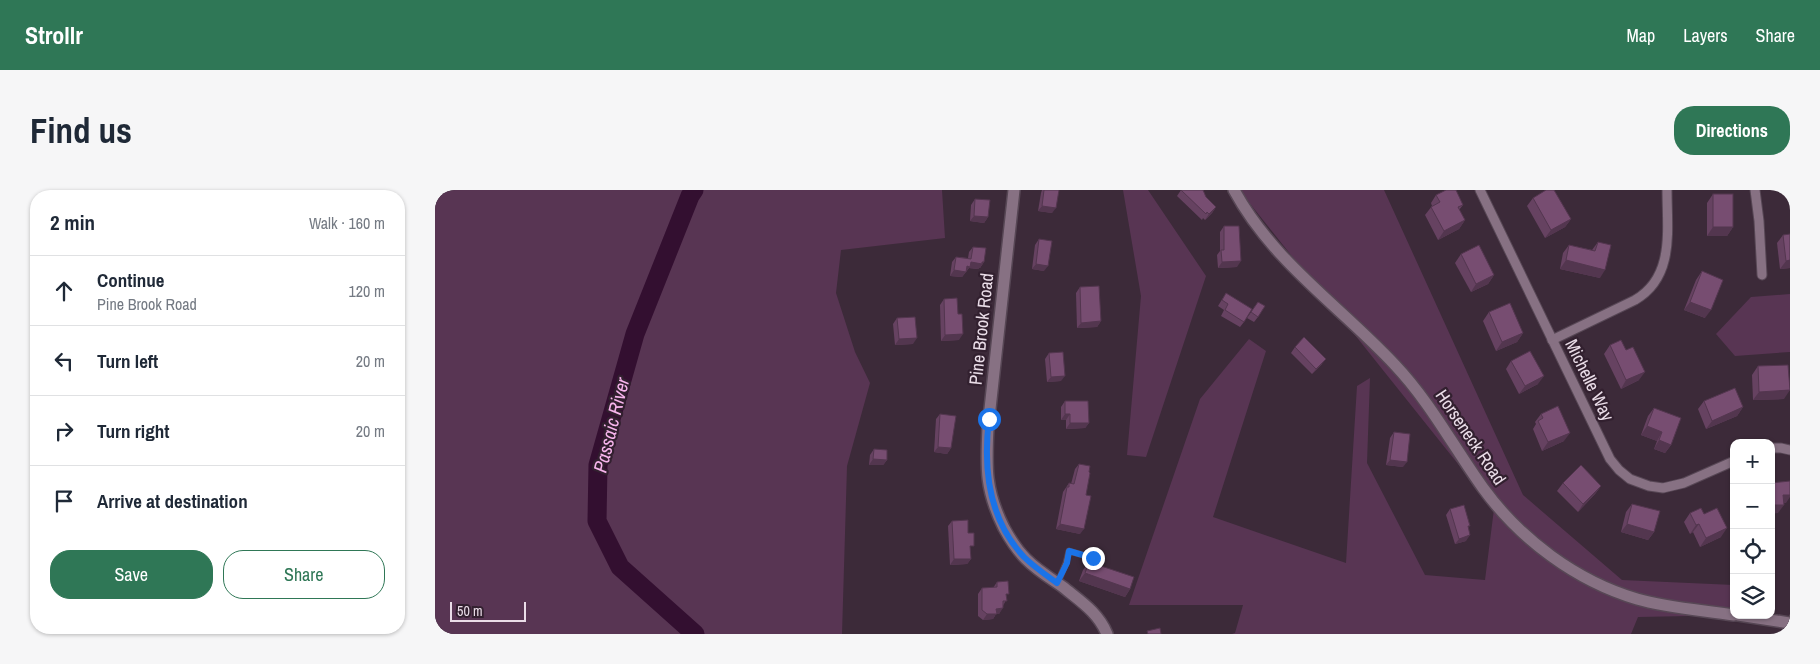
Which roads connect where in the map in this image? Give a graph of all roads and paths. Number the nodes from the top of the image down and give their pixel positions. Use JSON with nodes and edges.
{"nodes":[{"id":1,"x":1014,"y":190,"type":"edge"},
{"id":2,"x":1234,"y":190,"type":"edge"},
{"id":3,"x":1480,"y":190,"type":"edge"},
{"id":4,"x":1667,"y":190,"type":"edge"},
{"id":5,"x":1755,"y":190,"type":"edge"},
{"id":6,"x":1762,"y":275,"type":"dead end"},
{"id":7,"x":1552,"y":340,"type":"junction"},
{"id":8,"x":1775,"y":448,"type":"edge"},
{"id":9,"x":1790,"y":450,"type":"edge"},
{"id":10,"x":1730,"y":463,"type":"edge"},
{"id":11,"x":1093,"y":558,"type":"dead end"},
{"id":12,"x":1057,"y":583,"type":"junction"},
{"id":13,"x":1730,"y":614,"type":"edge"},
{"id":14,"x":1764,"y":619,"type":"edge"},
{"id":15,"x":1790,"y":623,"type":"edge"},
{"id":16,"x":1107,"y":634,"type":"edge"}],
"edges":[{"from":1,"to":12,"type":"street","name":"Pine Brook Road"},
{"from":2,"to":13,"type":"street","name":"Horseneck Road"},
{"from":3,"to":7,"type":"street","name":"Michelle Way"},
{"from":4,"to":7,"type":"street"},
{"from":5,"to":6,"type":"street"},
{"from":7,"to":10,"type":"street","name":"Michelle Way"},
{"from":8,"to":9,"type":"street"},
{"from":11,"to":12,"type":"lane"},
{"from":12,"to":16,"type":"street","name":"Pine Brook Road"},
{"from":14,"to":15,"type":"street"}]}
